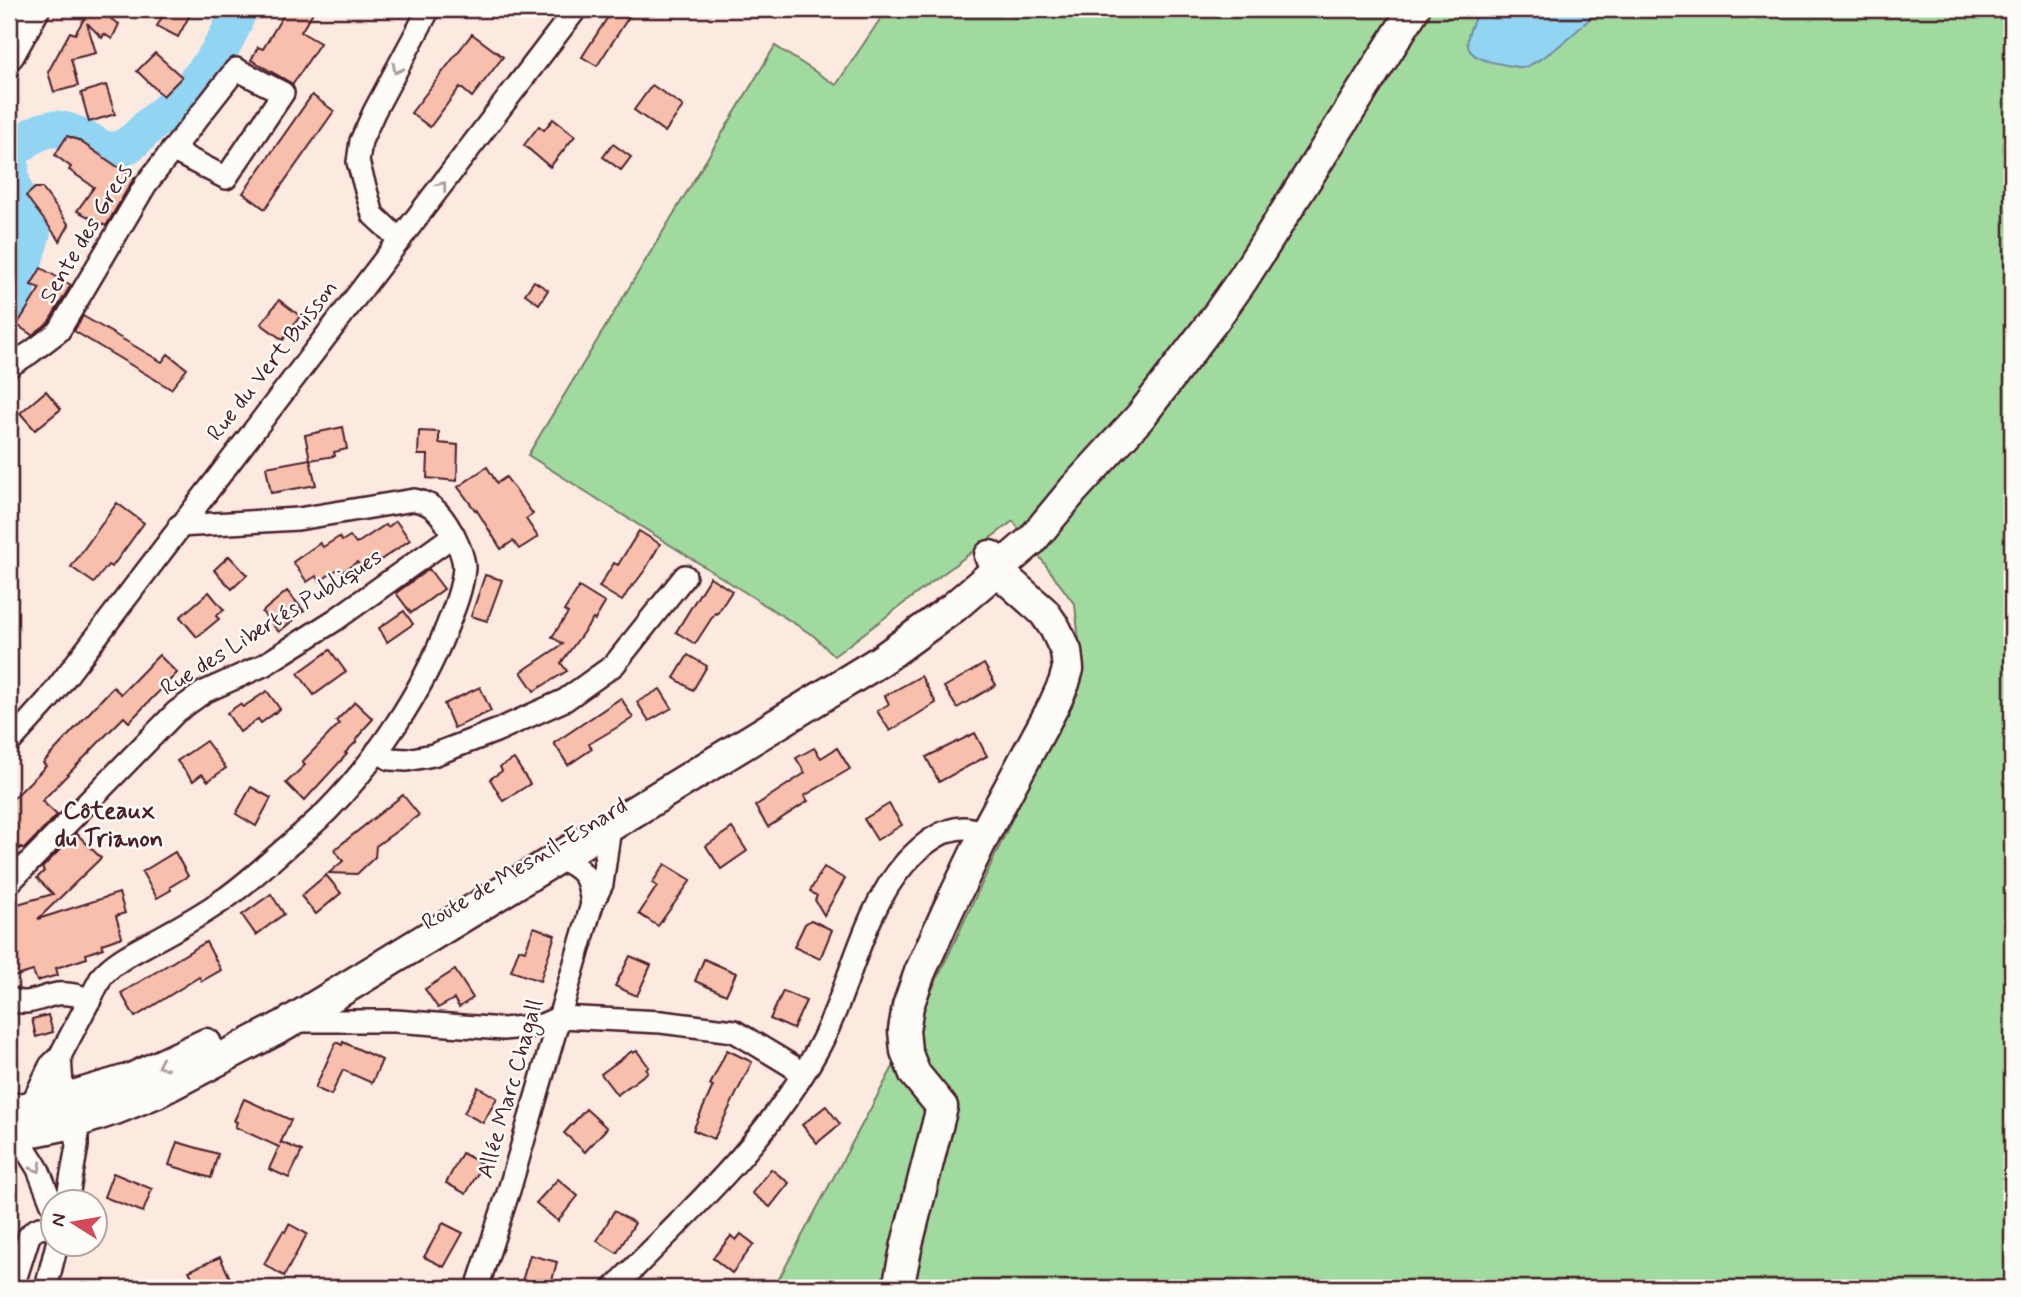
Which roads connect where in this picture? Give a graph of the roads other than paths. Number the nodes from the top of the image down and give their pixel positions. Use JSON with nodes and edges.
{"nodes":[{"id":1,"x":34,"y":9,"type":"edge"},
{"id":2,"x":429,"y":9,"type":"edge"},
{"id":3,"x":576,"y":9,"type":"edge"},
{"id":4,"x":1414,"y":9,"type":"edge"},
{"id":5,"x":9,"y":54,"type":"edge"},
{"id":6,"x":172,"y":150,"type":"junction"},
{"id":7,"x":400,"y":240,"type":"junction"},
{"id":8,"x":9,"y":366,"type":"edge"},
{"id":9,"x":179,"y":526,"type":"junction"},
{"id":10,"x":453,"y":535,"type":"junction"},
{"id":11,"x":995,"y":562,"type":"junction"},
{"id":12,"x":685,"y":576,"type":"dead end"},
{"id":13,"x":9,"y":743,"type":"edge"},
{"id":14,"x":377,"y":751,"type":"junction"},
{"id":15,"x":610,"y":827,"type":"junction"},
{"id":16,"x":985,"y":833,"type":"junction"},
{"id":17,"x":560,"y":858,"type":"junction"},
{"id":18,"x":9,"y":883,"type":"edge"},
{"id":19,"x":592,"y":904,"type":"junction"},
{"id":20,"x":9,"y":998,"type":"edge"},
{"id":21,"x":90,"y":1000,"type":"junction"},
{"id":22,"x":560,"y":1017,"type":"junction"},
{"id":23,"x":293,"y":1021,"type":"junction"},
{"id":24,"x":60,"y":1056,"type":"junction"},
{"id":25,"x":801,"y":1076,"type":"junction"},
{"id":26,"x":69,"y":1111,"type":"junction"},
{"id":27,"x":16,"y":1122,"type":"edge"},
{"id":28,"x":46,"y":1188,"type":"edge"},
{"id":29,"x":70,"y":1188,"type":"edge"},
{"id":30,"x":38,"y":1228,"type":"edge"},
{"id":31,"x":54,"y":1258,"type":"edge"},
{"id":32,"x":9,"y":1287,"type":"edge"},
{"id":33,"x":46,"y":1288,"type":"edge"},
{"id":34,"x":477,"y":1288,"type":"edge"},
{"id":35,"x":614,"y":1288,"type":"edge"},
{"id":36,"x":898,"y":1288,"type":"edge"}],
"edges":[{"from":1,"to":5,"type":"main road"},
{"from":2,"to":7,"type":"street","one_way":true},
{"from":7,"to":3,"type":"street","name":"Rue du Vert Buisson","one_way":true},
{"from":4,"to":11,"type":"main road"},
{"from":6,"to":6,"type":"street","name":"Sente des Grecs"},
{"from":6,"to":8,"type":"street","name":"Sente des Grecs"},
{"from":7,"to":9,"type":"street","name":"Rue du Vert Buisson"},
{"from":9,"to":10,"type":"street"},
{"from":9,"to":13,"type":"street","name":"Rue du Vert Buisson"},
{"from":10,"to":14,"type":"street"},
{"from":10,"to":18,"type":"street","name":"Rue des Libertés Publiques"},
{"from":11,"to":15,"type":"main road","name":"Route de Mesnil-Esnard"},
{"from":11,"to":16,"type":"main road"},
{"from":11,"to":26,"type":"main road","name":"Route de Mesnil-Esnard","one_way":true},
{"from":12,"to":14,"type":"street"},
{"from":14,"to":21,"type":"street"},
{"from":15,"to":17,"type":"main road","name":"Route de Mesnil-Esnard"},
{"from":15,"to":19,"type":"street","name":"Allée Marc Chagall"},
{"from":16,"to":25,"type":"street"},
{"from":16,"to":36,"type":"main road"},
{"from":17,"to":19,"type":"street"},
{"from":17,"to":23,"type":"main road","name":"Route de Mesnil-Esnard"},
{"from":19,"to":22,"type":"street","name":"Allée Marc Chagall"},
{"from":20,"to":21,"type":"street"},
{"from":21,"to":24,"type":"street"},
{"from":22,"to":23,"type":"street"},
{"from":22,"to":25,"type":"street"},
{"from":22,"to":34,"type":"street","name":"Allée Marc Chagall"},
{"from":23,"to":26,"type":"main road","name":"Route de Mesnil-Esnard"},
{"from":24,"to":26,"type":"street"},
{"from":24,"to":27,"type":"street"},
{"from":25,"to":35,"type":"street"},
{"from":26,"to":27,"type":"main road","name":"Route de Mesnil-Esnard"},
{"from":26,"to":29,"type":"street"},
{"from":27,"to":28,"type":"street","one_way":true},
{"from":30,"to":32,"type":"street"},
{"from":31,"to":33,"type":"street"}]}
